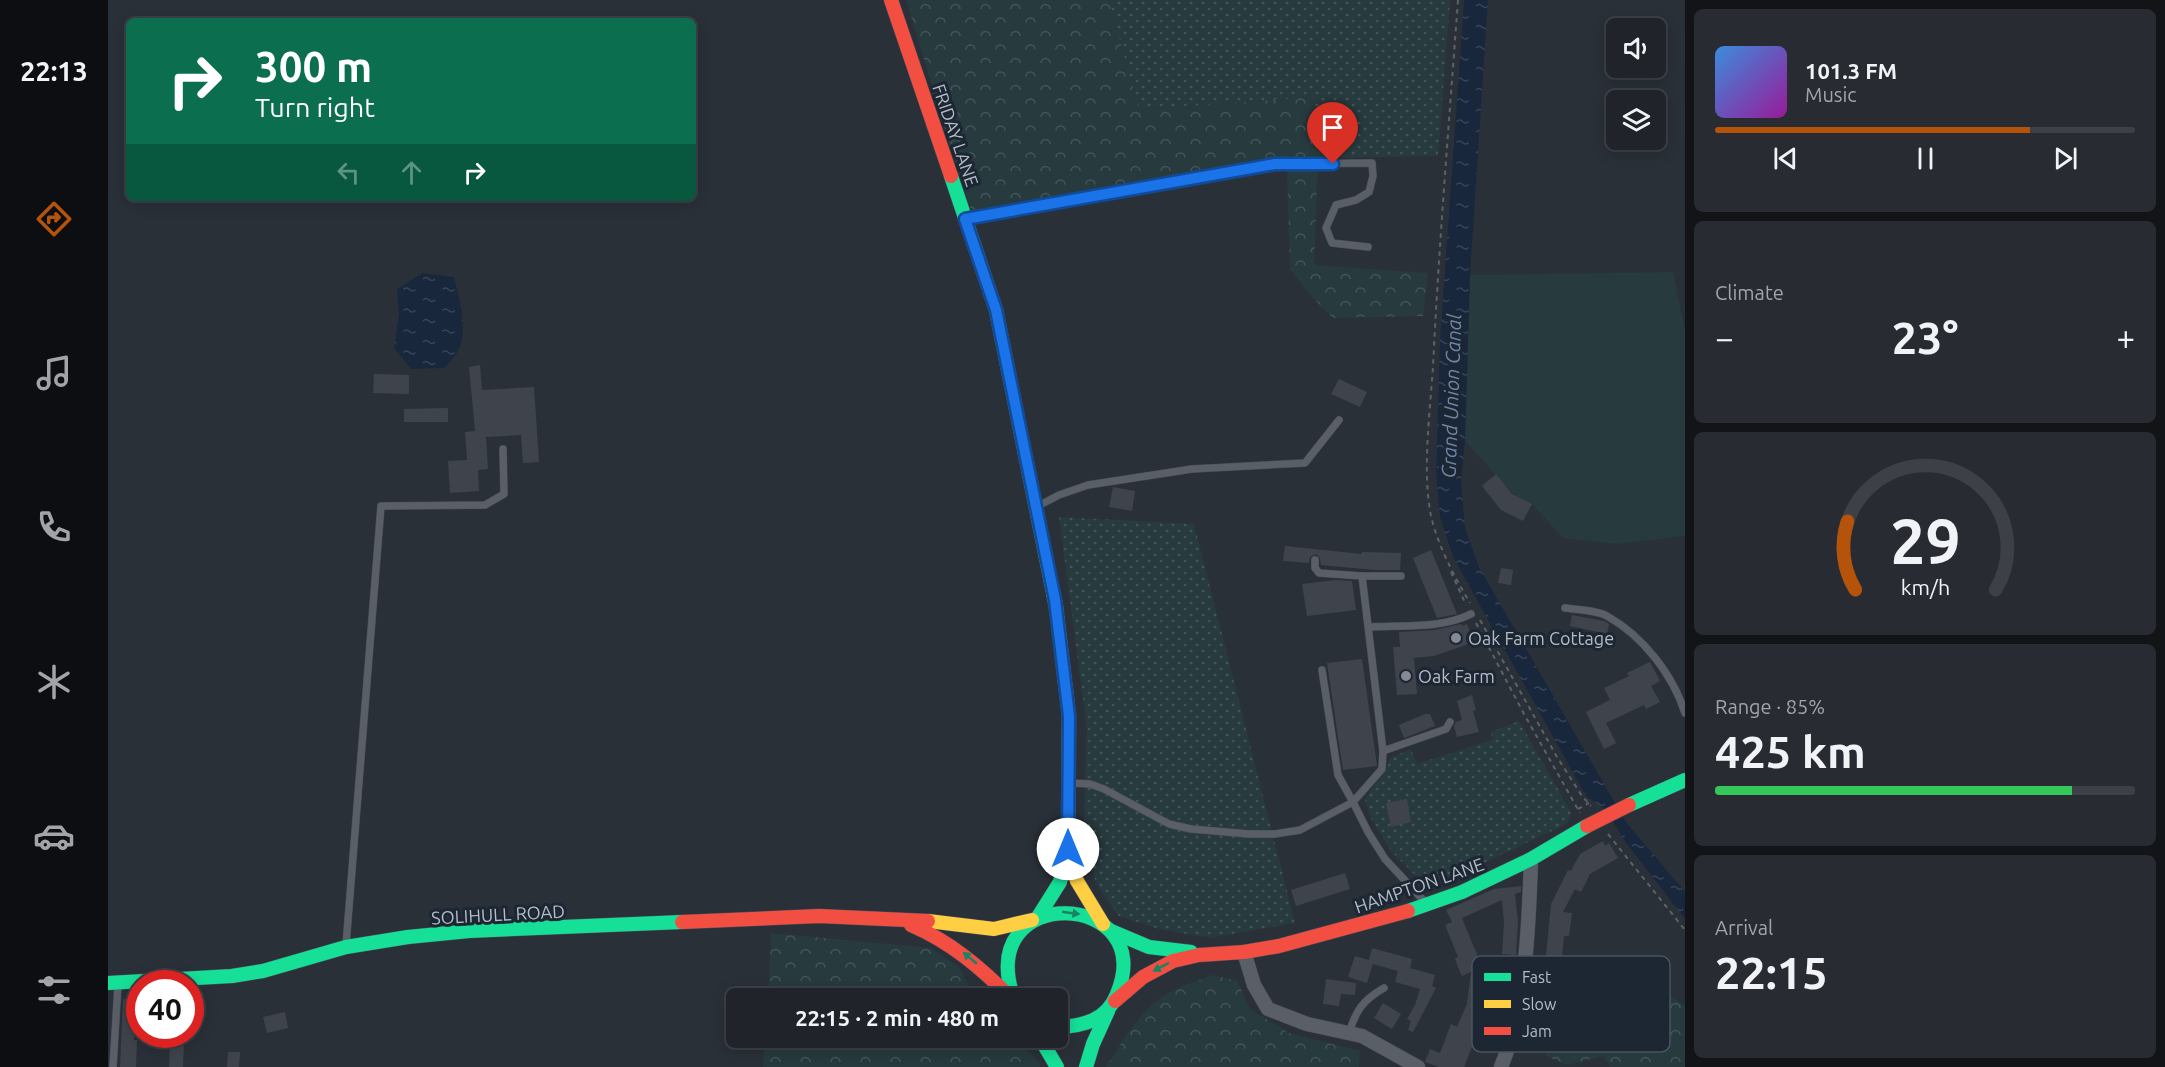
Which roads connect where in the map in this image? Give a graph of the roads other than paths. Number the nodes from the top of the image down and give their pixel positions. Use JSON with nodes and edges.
{"nodes":[{"id":1,"x":891,"y":0,"type":"edge"},
{"id":2,"x":965,"y":219,"type":"junction"},
{"id":3,"x":1368,"y":247,"type":"dead end"},
{"id":4,"x":1339,"y":420,"type":"dead end"},
{"id":5,"x":503,"y":449,"type":"dead end"},
{"id":6,"x":1036,"y":507,"type":"junction"},
{"id":7,"x":1315,"y":560,"type":"dead end"},
{"id":8,"x":1362,"y":576,"type":"junction"},
{"id":9,"x":1401,"y":576,"type":"dead end"},
{"id":10,"x":1565,"y":608,"type":"dead end"},
{"id":11,"x":1473,"y":613,"type":"road end"},
{"id":12,"x":1369,"y":627,"type":"junction"},
{"id":13,"x":1322,"y":670,"type":"dead end"},
{"id":14,"x":1685,"y":713,"type":"edge"},
{"id":15,"x":1449,"y":722,"type":"dead end"},
{"id":16,"x":1383,"y":751,"type":"junction"},
{"id":17,"x":1685,"y":780,"type":"edge"},
{"id":18,"x":1068,"y":783,"type":"junction"},
{"id":19,"x":1353,"y":802,"type":"junction"},
{"id":20,"x":1068,"y":849,"type":"junction"},
{"id":21,"x":1531,"y":859,"type":"junction"},
{"id":22,"x":1427,"y":904,"type":"junction"},
{"id":23,"x":894,"y":919,"type":"junction"},
{"id":24,"x":1035,"y":919,"type":"junction"},
{"id":25,"x":1107,"y":928,"type":"junction"},
{"id":26,"x":346,"y":947,"type":"junction"},
{"id":27,"x":1244,"y":952,"type":"junction"},
{"id":28,"x":1216,"y":953,"type":"junction"},
{"id":29,"x":1525,"y":956,"type":"edge"},
{"id":30,"x":113,"y":982,"type":"edge"},
{"id":31,"x":1001,"y":988,"type":"edge"},
{"id":32,"x":1010,"y":988,"type":"edge"},
{"id":33,"x":1384,"y":988,"type":"dead end"},
{"id":34,"x":1112,"y":1006,"type":"junction"},
{"id":35,"x":1068,"y":1027,"type":"edge"},
{"id":36,"x":1349,"y":1033,"type":"junction"},
{"id":37,"x":1046,"y":1048,"type":"edge"},
{"id":38,"x":1508,"y":1052,"type":"edge"},
{"id":39,"x":113,"y":1067,"type":"edge"},
{"id":40,"x":1057,"y":1067,"type":"edge"},
{"id":41,"x":1086,"y":1067,"type":"edge"},
{"id":42,"x":1418,"y":1067,"type":"edge"},
{"id":43,"x":1501,"y":1067,"type":"edge"}],
"edges":[{"from":1,"to":2,"type":"main road","name":"FRIDAY LANE"},
{"from":2,"to":3,"type":"lane"},
{"from":2,"to":6,"type":"main road","name":"FRIDAY LANE"},
{"from":4,"to":6,"type":"lane"},
{"from":5,"to":26,"type":"lane"},
{"from":6,"to":18,"type":"main road","name":"FRIDAY LANE"},
{"from":7,"to":8,"type":"lane"},
{"from":8,"to":9,"type":"lane"},
{"from":8,"to":12,"type":"lane"},
{"from":10,"to":14,"type":"lane"},
{"from":11,"to":12,"type":"lane"},
{"from":12,"to":16,"type":"lane"},
{"from":13,"to":19,"type":"lane"},
{"from":15,"to":16,"type":"lane"},
{"from":16,"to":19,"type":"lane"},
{"from":17,"to":21,"type":"main road","name":"HAMPTON LANE","bridge":true},
{"from":18,"to":19,"type":"lane"},
{"from":18,"to":20,"type":"main road","name":"FRIDAY LANE"},
{"from":19,"to":22,"type":"lane"},
{"from":20,"to":24,"type":"main road","name":"FRIDAY LANE"},
{"from":20,"to":25,"type":"main road","name":"FRIDAY LANE"},
{"from":21,"to":22,"type":"main road","name":"HAMPTON LANE"},
{"from":21,"to":29,"type":"street"},
{"from":22,"to":27,"type":"main road","name":"HAMPTON LANE"},
{"from":23,"to":24,"type":"main road","name":"SOLIHULL ROAD"},
{"from":23,"to":26,"type":"main road","name":"SOLIHULL ROAD"},
{"from":31,"to":23,"type":"main road","name":"SOLIHULL ROAD","one_way":true},
{"from":24,"to":25,"type":"main road","name":"HAMPTON LANE","one_way":true},
{"from":24,"to":32,"type":"main road","name":"FRIDAY LANE"},
{"from":25,"to":28,"type":"main road","name":"HAMPTON LANE"},
{"from":25,"to":34,"type":"main road","name":"FRIDAY LANE"},
{"from":26,"to":30,"type":"main road","name":"SOLIHULL ROAD"},
{"from":27,"to":28,"type":"main road","name":"HAMPTON LANE"},
{"from":27,"to":36,"type":"street"},
{"from":28,"to":34,"type":"main road","name":"HAMPTON LANE","one_way":true},
{"from":30,"to":39,"type":"lane"},
{"from":33,"to":36,"type":"lane"},
{"from":34,"to":35,"type":"main road"},
{"from":34,"to":41,"type":"main road"},
{"from":36,"to":42,"type":"street"},
{"from":37,"to":40,"type":"main road"},
{"from":38,"to":43,"type":"street"}]}
